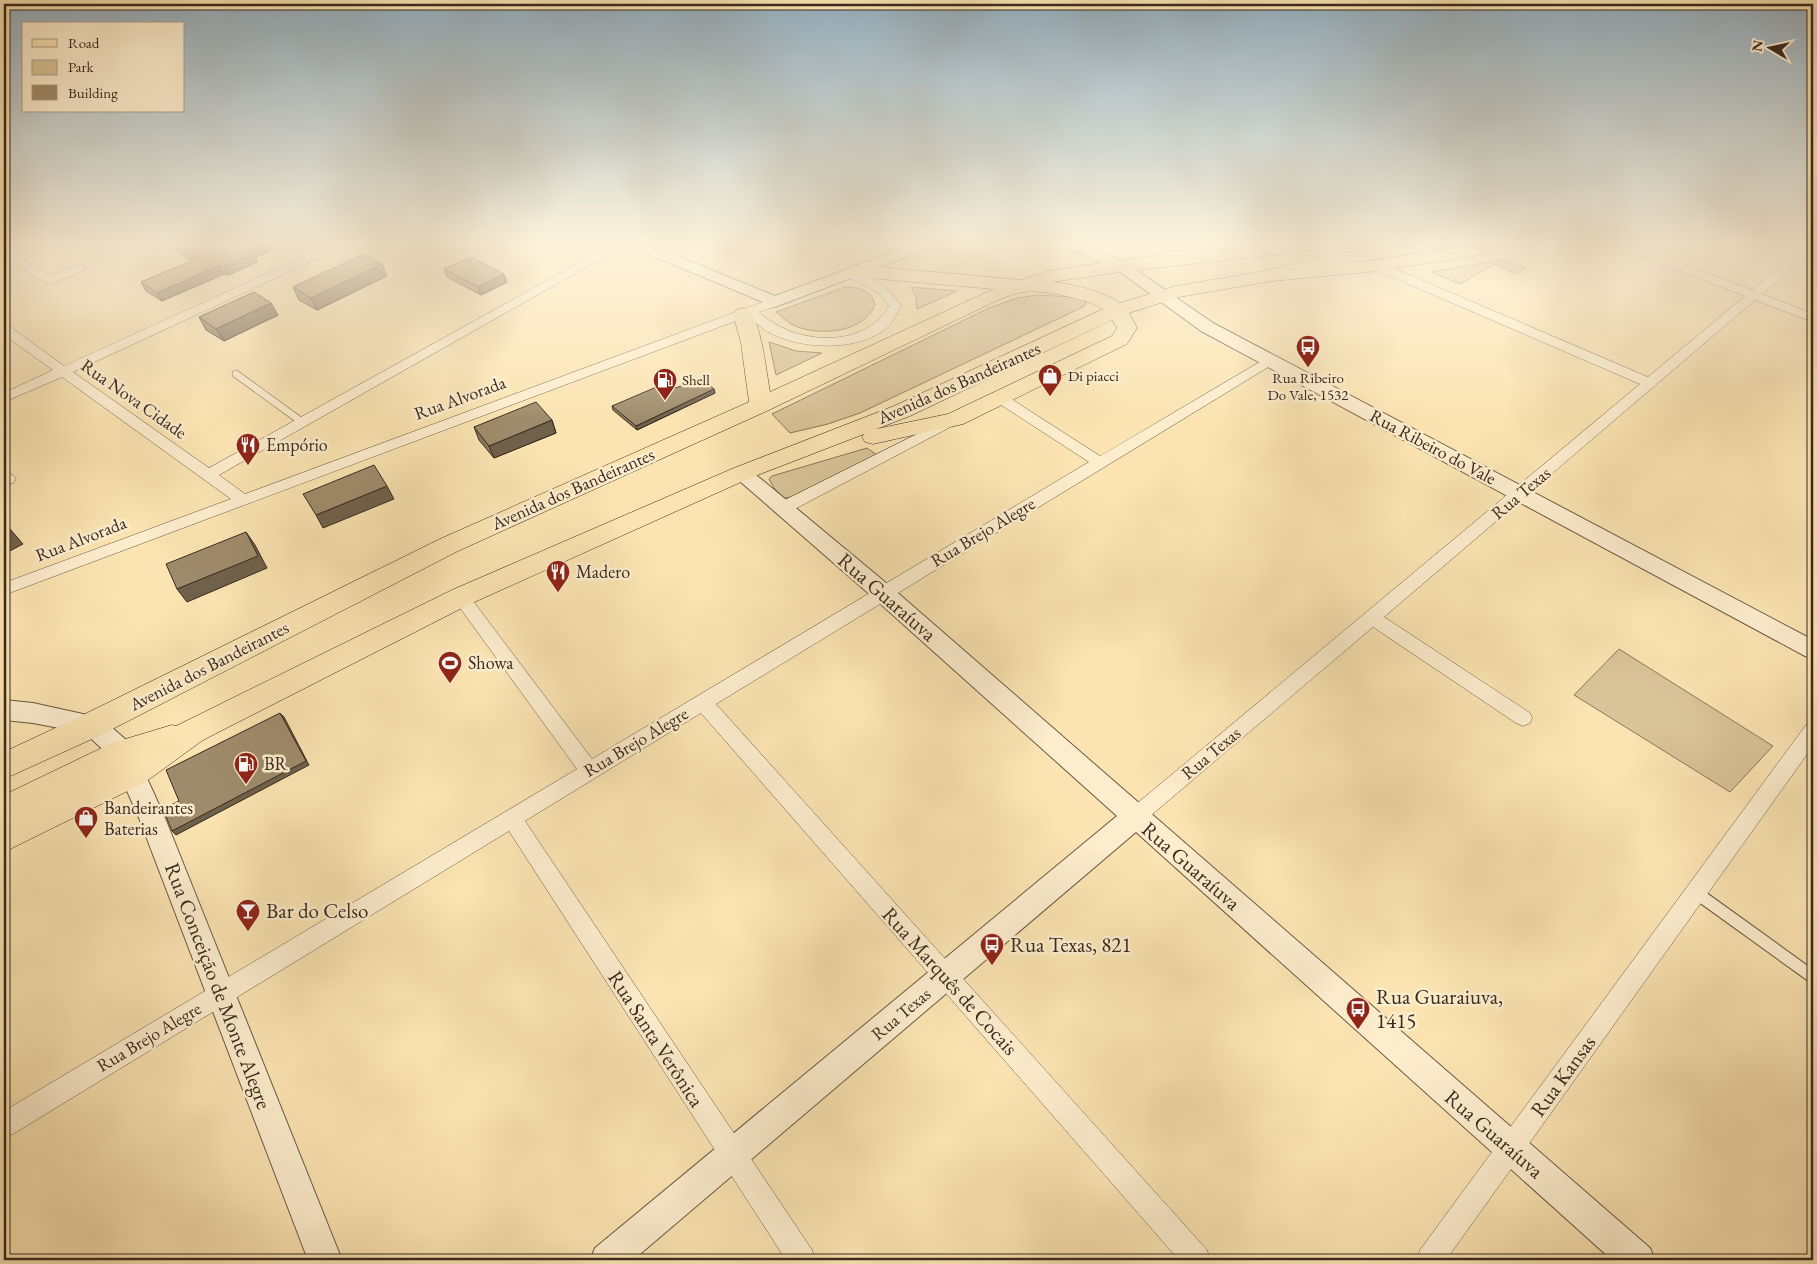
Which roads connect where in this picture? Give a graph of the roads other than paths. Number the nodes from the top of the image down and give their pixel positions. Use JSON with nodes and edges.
{"nodes":[{"id":1,"x":214,"y":302,"type":"edge"},
{"id":2,"x":517,"y":302,"type":"edge"},
{"id":3,"x":776,"y":302,"type":"edge"},
{"id":4,"x":893,"y":302,"type":"edge"},
{"id":5,"x":979,"y":302,"type":"edge"},
{"id":6,"x":1104,"y":302,"type":"edge"},
{"id":7,"x":1142,"y":302,"type":"edge"},
{"id":8,"x":1172,"y":302,"type":"edge"},
{"id":9,"x":1465,"y":302,"type":"edge"},
{"id":10,"x":1746,"y":302,"type":"edge"},
{"id":11,"x":1772,"y":302,"type":"edge"},
{"id":12,"x":1118,"y":310,"type":"junction"},
{"id":13,"x":747,"y":313,"type":"junction"},
{"id":14,"x":1813,"y":318,"type":"edge"},
{"id":15,"x":4,"y":329,"type":"edge"},
{"id":16,"x":1270,"y":360,"type":"junction"},
{"id":17,"x":63,"y":371,"type":"junction"},
{"id":18,"x":236,"y":374,"type":"dead end"},
{"id":19,"x":1650,"y":383,"type":"junction"},
{"id":20,"x":4,"y":398,"type":"edge"},
{"id":21,"x":1000,"y":398,"type":"junction"},
{"id":22,"x":761,"y":405,"type":"junction"},
{"id":23,"x":955,"y":419,"type":"junction"},
{"id":24,"x":302,"y":422,"type":"junction"},
{"id":25,"x":781,"y":458,"type":"junction"},
{"id":26,"x":1099,"y":462,"type":"junction"},
{"id":27,"x":742,"y":472,"type":"junction"},
{"id":28,"x":208,"y":475,"type":"junction"},
{"id":29,"x":1520,"y":494,"type":"junction"},
{"id":30,"x":243,"y":500,"type":"junction"},
{"id":31,"x":785,"y":508,"type":"junction"},
{"id":32,"x":4,"y":589,"type":"edge"},
{"id":33,"x":883,"y":593,"type":"junction"},
{"id":34,"x":461,"y":597,"type":"junction"},
{"id":35,"x":1373,"y":618,"type":"junction"},
{"id":36,"x":1813,"y":650,"type":"edge"},
{"id":37,"x":703,"y":703,"type":"junction"},
{"id":38,"x":4,"y":710,"type":"edge"},
{"id":39,"x":1523,"y":718,"type":"dead end"},
{"id":40,"x":92,"y":725,"type":"junction"},
{"id":41,"x":1813,"y":731,"type":"edge"},
{"id":42,"x":128,"y":763,"type":"junction"},
{"id":43,"x":4,"y":766,"type":"edge"},
{"id":44,"x":589,"y":770,"type":"junction"},
{"id":45,"x":4,"y":810,"type":"edge"},
{"id":46,"x":1135,"y":816,"type":"junction"},
{"id":47,"x":511,"y":818,"type":"junction"},
{"id":48,"x":4,"y":838,"type":"edge"},
{"id":49,"x":1695,"y":892,"type":"junction"},
{"id":50,"x":946,"y":976,"type":"junction"},
{"id":51,"x":1813,"y":977,"type":"edge"},
{"id":52,"x":220,"y":994,"type":"junction"},
{"id":53,"x":4,"y":1125,"type":"edge"},
{"id":54,"x":1512,"y":1149,"type":"junction"},
{"id":55,"x":732,"y":1156,"type":"junction"},
{"id":56,"x":325,"y":1260,"type":"edge"},
{"id":57,"x":607,"y":1260,"type":"edge"},
{"id":58,"x":802,"y":1260,"type":"edge"},
{"id":59,"x":1197,"y":1260,"type":"edge"},
{"id":60,"x":1430,"y":1260,"type":"edge"},
{"id":61,"x":1638,"y":1260,"type":"edge"}],
"edges":[{"from":1,"to":17,"type":"street"},
{"from":2,"to":24,"type":"street"},
{"from":3,"to":13,"type":"street","name":"Rua Alvorada"},
{"from":4,"to":13,"type":"street"},
{"from":5,"to":22,"type":"main road","name":"Avenida dos Bandeirantes"},
{"from":6,"to":12,"type":"main road"},
{"from":7,"to":12,"type":"main road","name":"Avenida dos Bandeirantes"},
{"from":8,"to":16,"type":"street","name":"Rua Ribeiro do Vale"},
{"from":9,"to":19,"type":"street"},
{"from":10,"to":19,"type":"street","name":"Rua Texas"},
{"from":11,"to":14,"type":"street"},
{"from":12,"to":21,"type":"main road"},
{"from":12,"to":25,"type":"main road","name":"Avenida dos Bandeirantes"},
{"from":13,"to":22,"type":"main road"},
{"from":13,"to":30,"type":"street","name":"Rua Alvorada"},
{"from":15,"to":17,"type":"street","name":"Rua Nova Cidade"},
{"from":16,"to":26,"type":"street","name":"Rua Brejo Alegre"},
{"from":16,"to":29,"type":"street","name":"Rua Ribeiro do Vale"},
{"from":17,"to":20,"type":"street"},
{"from":17,"to":28,"type":"street","name":"Rua Nova Cidade"},
{"from":18,"to":24,"type":"lane"},
{"from":19,"to":29,"type":"street","name":"Rua Texas"},
{"from":21,"to":23,"type":"main road"},
{"from":21,"to":26,"type":"street"},
{"from":22,"to":40,"type":"main road","name":"Avenida dos Bandeirantes"},
{"from":23,"to":25,"type":"main road"},
{"from":23,"to":31,"type":"street"},
{"from":24,"to":28,"type":"street"},
{"from":25,"to":27,"type":"main road","name":"Avenida dos Bandeirantes"},
{"from":26,"to":33,"type":"street","name":"Rua Brejo Alegre"},
{"from":27,"to":31,"type":"street","name":"Rua Guaraíuva"},
{"from":27,"to":34,"type":"main road","name":"Avenida dos Bandeirantes"},
{"from":28,"to":30,"type":"street","name":"Rua Nova Cidade"},
{"from":29,"to":35,"type":"street","name":"Rua Texas"},
{"from":29,"to":36,"type":"street","name":"Rua Ribeiro do Vale"},
{"from":30,"to":32,"type":"street","name":"Rua Alvorada"},
{"from":31,"to":33,"type":"street","name":"Rua Guaraíuva"},
{"from":33,"to":37,"type":"street","name":"Rua Brejo Alegre"},
{"from":33,"to":46,"type":"street","name":"Rua Guaraíuva"},
{"from":34,"to":42,"type":"main road","name":"Avenida dos Bandeirantes"},
{"from":34,"to":44,"type":"street"},
{"from":35,"to":39,"type":"street"},
{"from":35,"to":46,"type":"street","name":"Rua Texas"},
{"from":37,"to":44,"type":"street","name":"Rua Brejo Alegre"},
{"from":37,"to":50,"type":"street","name":"Rua Marquês de Cocais"},
{"from":38,"to":40,"type":"street"},
{"from":40,"to":42,"type":"street","name":"Rua Conceição de Monte Alegre"},
{"from":40,"to":43,"type":"main road","name":"Avenida dos Bandeirantes"},
{"from":41,"to":49,"type":"street","name":"Rua Kansas"},
{"from":42,"to":45,"type":"main road","name":"Avenida dos Bandeirantes"},
{"from":42,"to":48,"type":"main road","name":"Avenida dos Bandeirantes"},
{"from":42,"to":52,"type":"street","name":"Rua Conceição de Monte Alegre"},
{"from":44,"to":47,"type":"street","name":"Rua Brejo Alegre"},
{"from":46,"to":50,"type":"street","name":"Rua Texas"},
{"from":46,"to":54,"type":"street","name":"Rua Guaraíuva"},
{"from":47,"to":52,"type":"street","name":"Rua Brejo Alegre"},
{"from":47,"to":55,"type":"street","name":"Rua Santa Verônica"},
{"from":49,"to":51,"type":"lane"},
{"from":49,"to":54,"type":"street","name":"Rua Kansas"},
{"from":50,"to":55,"type":"street","name":"Rua Texas"},
{"from":50,"to":59,"type":"street","name":"Rua Marquês de Cocais"},
{"from":52,"to":53,"type":"street","name":"Rua Brejo Alegre"},
{"from":52,"to":56,"type":"street","name":"Rua Conceição de Monte Alegre"},
{"from":54,"to":60,"type":"street","name":"Rua Kansas"},
{"from":54,"to":61,"type":"street","name":"Rua Guaraíuva"},
{"from":55,"to":57,"type":"street","name":"Rua Texas"},
{"from":55,"to":58,"type":"street","name":"Rua Santa Verônica"}]}
